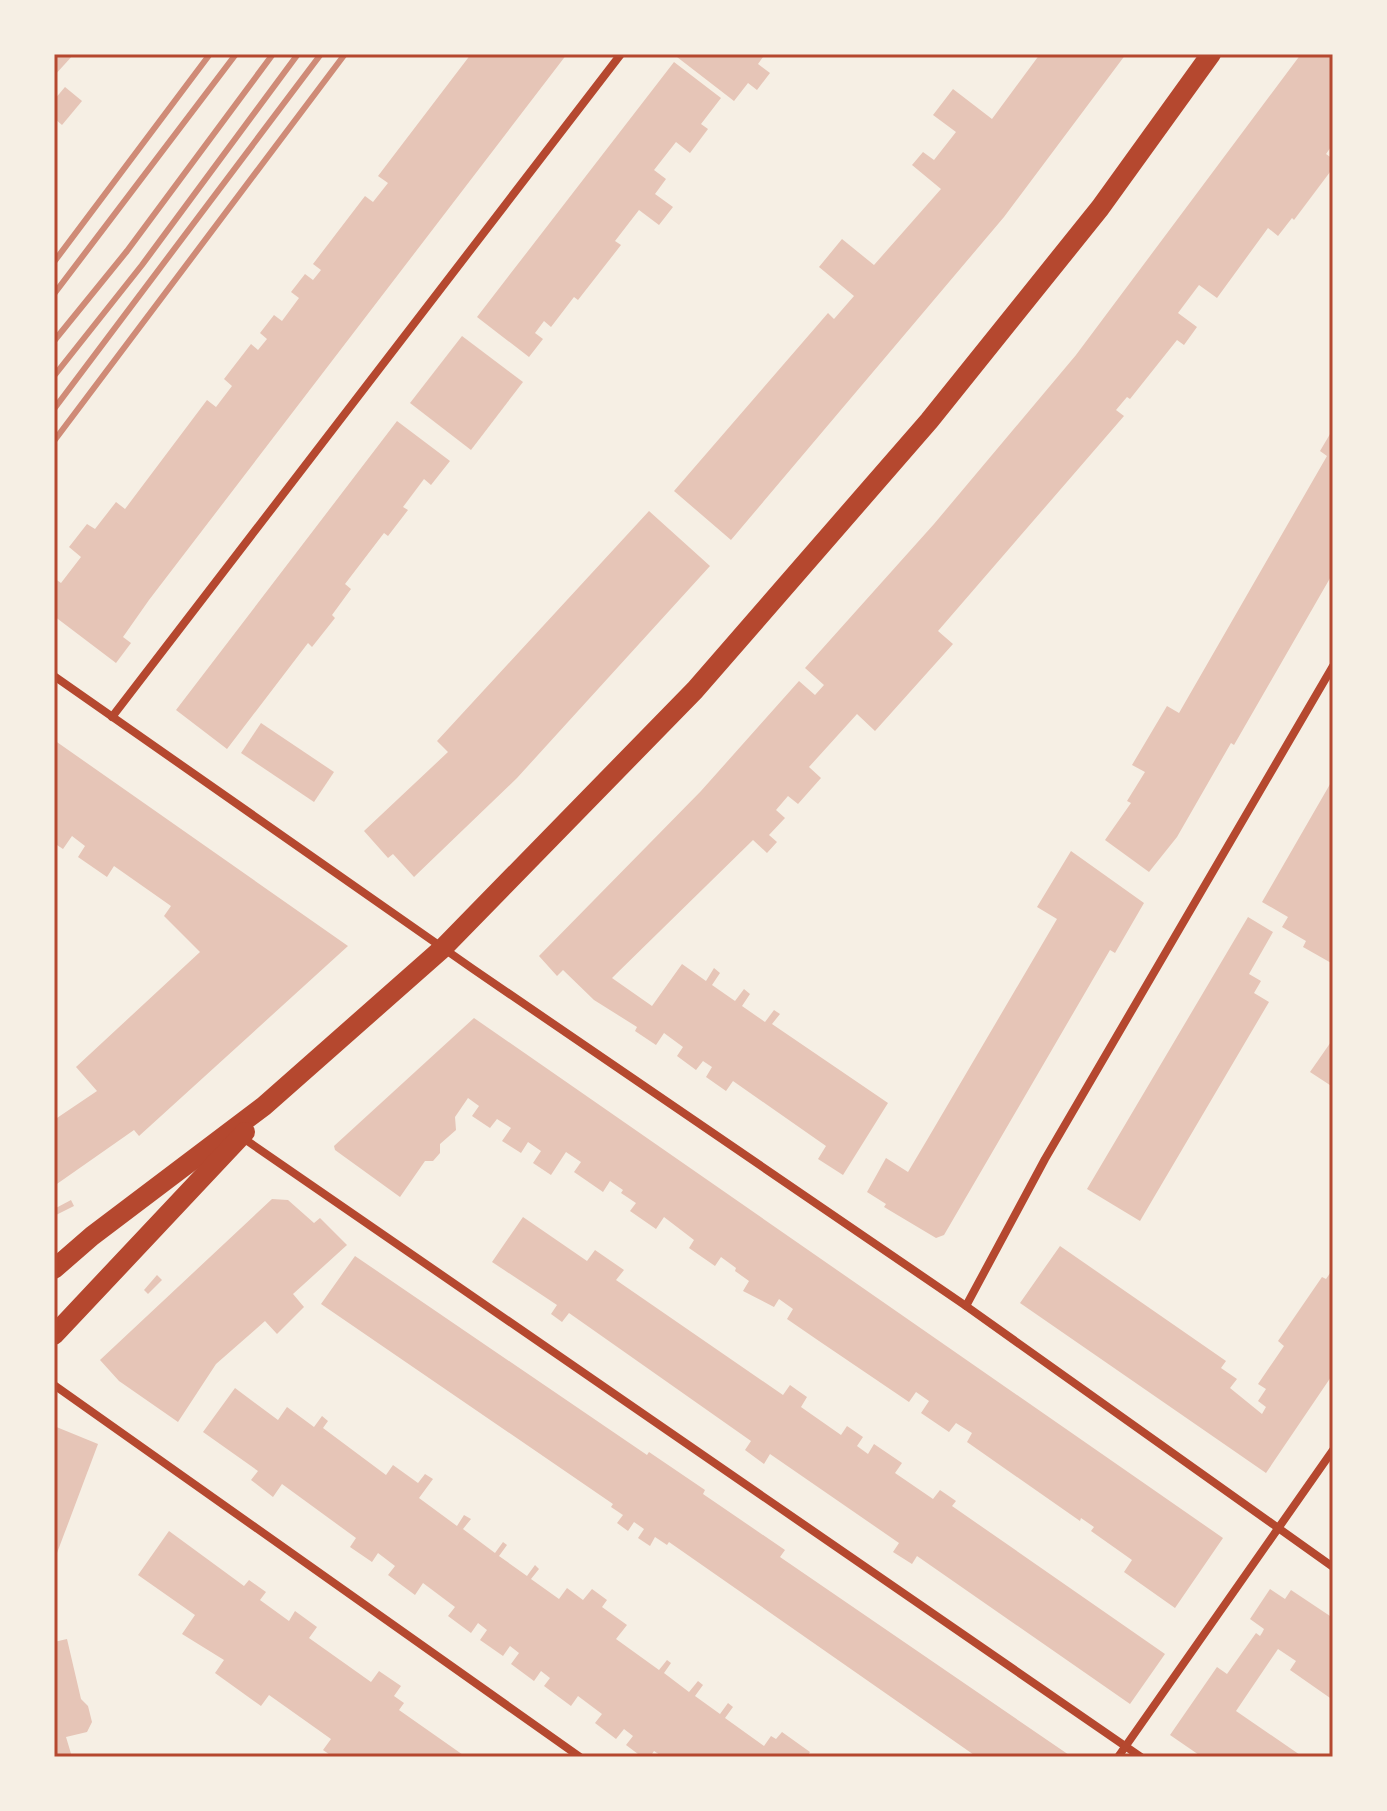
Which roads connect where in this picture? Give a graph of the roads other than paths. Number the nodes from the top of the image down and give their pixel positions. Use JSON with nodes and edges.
{"nodes":[{"id":1,"x":621,"y":54,"type":"edge"},
{"id":2,"x":1211,"y":54,"type":"edge"},
{"id":3,"x":1333,"y":666,"type":"edge"},
{"id":4,"x":54,"y":676,"type":"edge"},
{"id":5,"x":112,"y":717,"type":"junction"},
{"id":6,"x":443,"y":948,"type":"junction"},
{"id":7,"x":264,"y":1106,"type":"junction"},
{"id":8,"x":241,"y":1137,"type":"junction"},
{"id":9,"x":54,"y":1269,"type":"edge"},
{"id":10,"x":966,"y":1306,"type":"junction"},
{"id":11,"x":54,"y":1335,"type":"edge"},
{"id":12,"x":54,"y":1385,"type":"edge"},
{"id":13,"x":1333,"y":1450,"type":"edge"},
{"id":14,"x":1278,"y":1529,"type":"junction"},
{"id":15,"x":1333,"y":1567,"type":"edge"},
{"id":16,"x":1126,"y":1746,"type":"junction"},
{"id":17,"x":580,"y":1757,"type":"edge"},
{"id":18,"x":1118,"y":1757,"type":"edge"},
{"id":19,"x":1141,"y":1757,"type":"edge"}],
"edges":[{"from":1,"to":5,"type":"street"},
{"from":2,"to":6,"type":"main road"},
{"from":3,"to":10,"type":"street"},
{"from":4,"to":5,"type":"street"},
{"from":5,"to":6,"type":"street"},
{"from":6,"to":7,"type":"main road"},
{"from":6,"to":10,"type":"street"},
{"from":7,"to":8,"type":"main road"},
{"from":7,"to":9,"type":"main road"},
{"from":8,"to":11,"type":"main road"},
{"from":8,"to":16,"type":"street"},
{"from":10,"to":14,"type":"street"},
{"from":12,"to":17,"type":"street"},
{"from":13,"to":14,"type":"street"},
{"from":14,"to":15,"type":"street"},
{"from":14,"to":16,"type":"street"},
{"from":16,"to":18,"type":"street"},
{"from":16,"to":19,"type":"street"}]}
